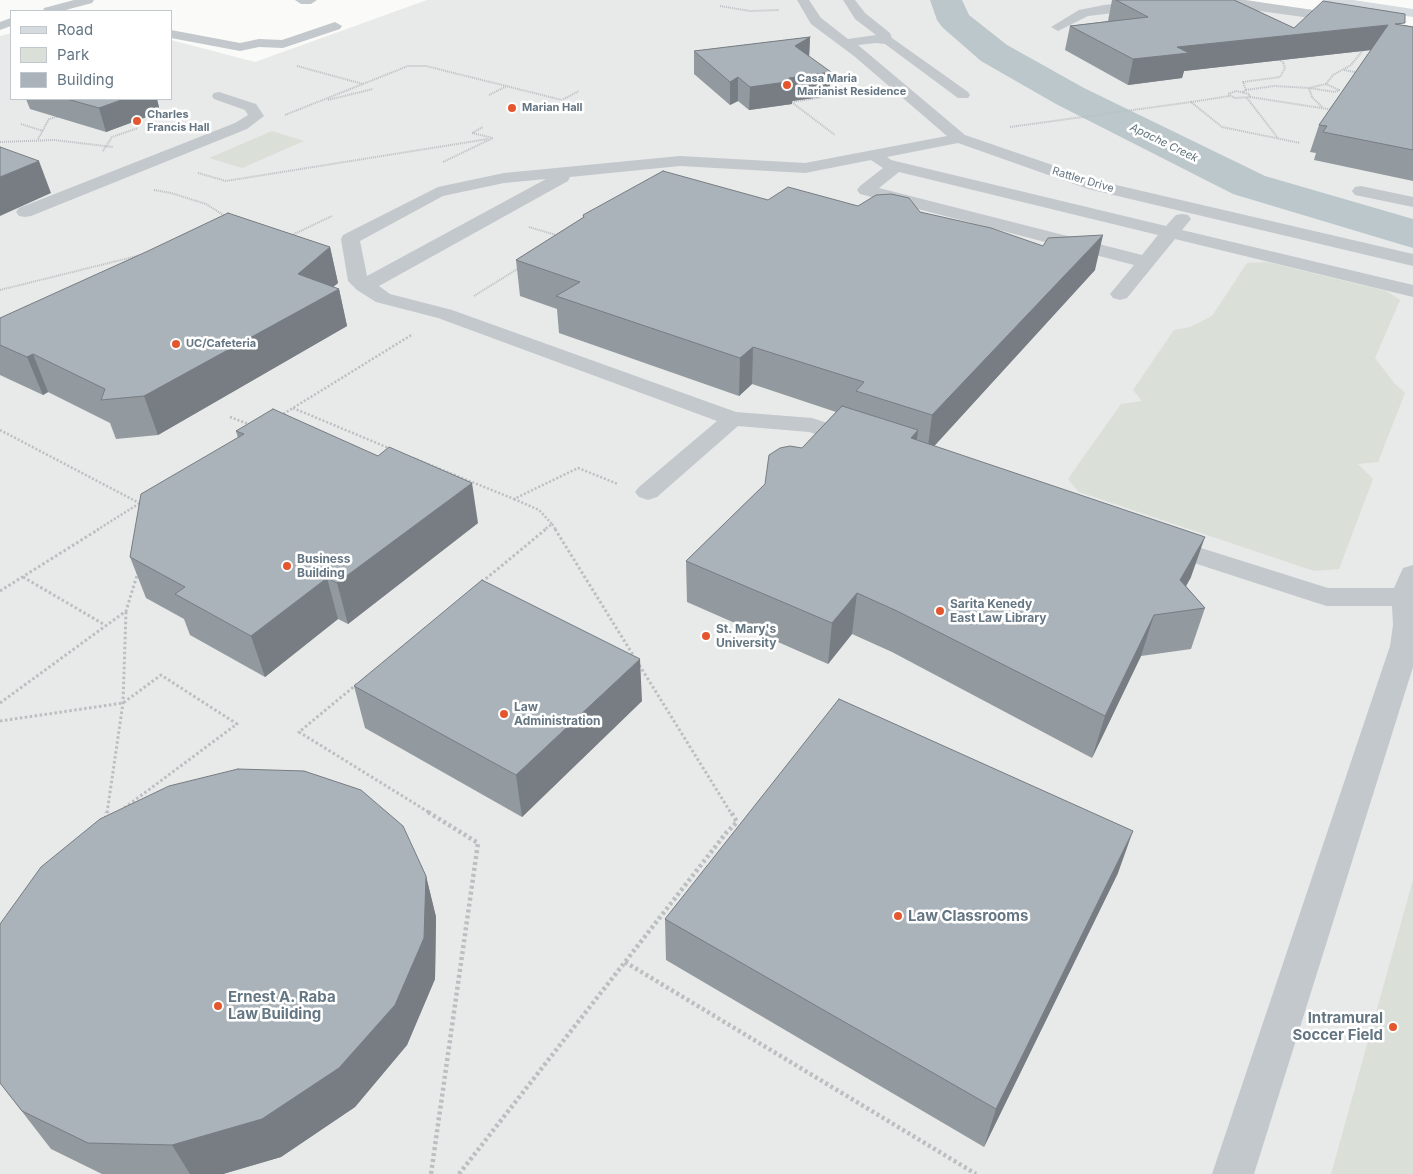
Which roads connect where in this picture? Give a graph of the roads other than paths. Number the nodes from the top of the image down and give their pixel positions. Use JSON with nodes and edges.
{"nodes":[{"id":1,"x":88,"y":0,"type":"edge"},
{"id":2,"x":301,"y":0,"type":"edge"},
{"id":3,"x":311,"y":0,"type":"edge"},
{"id":4,"x":803,"y":0,"type":"edge"},
{"id":5,"x":850,"y":0,"type":"edge"},
{"id":6,"x":1189,"y":0,"type":"edge"},
{"id":7,"x":1209,"y":0,"type":"edge"},
{"id":8,"x":1328,"y":0,"type":"edge"},
{"id":9,"x":1371,"y":3,"type":"edge"},
{"id":10,"x":70,"y":5,"type":"edge"},
{"id":11,"x":52,"y":10,"type":"edge"},
{"id":12,"x":1413,"y":13,"type":"edge"},
{"id":13,"x":335,"y":26,"type":"dead end"},
{"id":14,"x":1058,"y":27,"type":"dead end"},
{"id":15,"x":1413,"y":32,"type":"edge"},
{"id":16,"x":172,"y":34,"type":"edge"},
{"id":17,"x":886,"y":40,"type":"junction"},
{"id":18,"x":846,"y":43,"type":"junction"},
{"id":19,"x":963,"y":95,"type":"dead end"},
{"id":20,"x":219,"y":96,"type":"dead end"},
{"id":21,"x":964,"y":140,"type":"junction"},
{"id":22,"x":874,"y":154,"type":"junction"},
{"id":23,"x":896,"y":166,"type":"junction"},
{"id":24,"x":574,"y":170,"type":"junction"},
{"id":25,"x":1361,"y":190,"type":"dead end"},
{"id":26,"x":1413,"y":202,"type":"edge"},
{"id":27,"x":1190,"y":208,"type":"junction"},
{"id":28,"x":25,"y":212,"type":"dead end"},
{"id":29,"x":1171,"y":232,"type":"junction"},
{"id":30,"x":1413,"y":260,"type":"edge"},
{"id":31,"x":1146,"y":262,"type":"junction"},
{"id":32,"x":364,"y":286,"type":"junction"},
{"id":33,"x":1413,"y":290,"type":"edge"},
{"id":34,"x":1120,"y":294,"type":"dead end"},
{"id":35,"x":733,"y":419,"type":"junction"},
{"id":36,"x":876,"y":447,"type":"edge"},
{"id":37,"x":648,"y":492,"type":"road end"},
{"id":38,"x":1142,"y":537,"type":"edge"},
{"id":39,"x":1409,"y":586,"type":"edge"},
{"id":40,"x":1233,"y":1174,"type":"edge"}],
"edges":[{"from":1,"to":10,"type":"street"},
{"from":2,"to":3,"type":"street"},
{"from":4,"to":18,"type":"street","name":"Rattler Drive"},
{"from":5,"to":17,"type":"street"},
{"from":6,"to":14,"type":"street"},
{"from":7,"to":15,"type":"street"},
{"from":8,"to":9,"type":"main road"},
{"from":9,"to":12,"type":"main road"},
{"from":10,"to":11,"type":"street"},
{"from":13,"to":16,"type":"street"},
{"from":17,"to":18,"type":"street"},
{"from":17,"to":19,"type":"street"},
{"from":18,"to":21,"type":"street","name":"Rattler Drive"},
{"from":20,"to":28,"type":"street"},
{"from":21,"to":22,"type":"street"},
{"from":21,"to":27,"type":"street","name":"Rattler Drive"},
{"from":22,"to":23,"type":"street"},
{"from":22,"to":24,"type":"street"},
{"from":23,"to":29,"type":"street"},
{"from":23,"to":31,"type":"street"},
{"from":24,"to":32,"type":"street"},
{"from":24,"to":32,"type":"street"},
{"from":25,"to":26,"type":"street"},
{"from":27,"to":29,"type":"street"},
{"from":27,"to":30,"type":"street","name":"Rattler Drive"},
{"from":29,"to":31,"type":"street"},
{"from":29,"to":33,"type":"street"},
{"from":31,"to":34,"type":"street"},
{"from":32,"to":35,"type":"street"},
{"from":35,"to":36,"type":"street"},
{"from":35,"to":37,"type":"street"},
{"from":38,"to":39,"type":"street"},
{"from":39,"to":40,"type":"street"}]}
